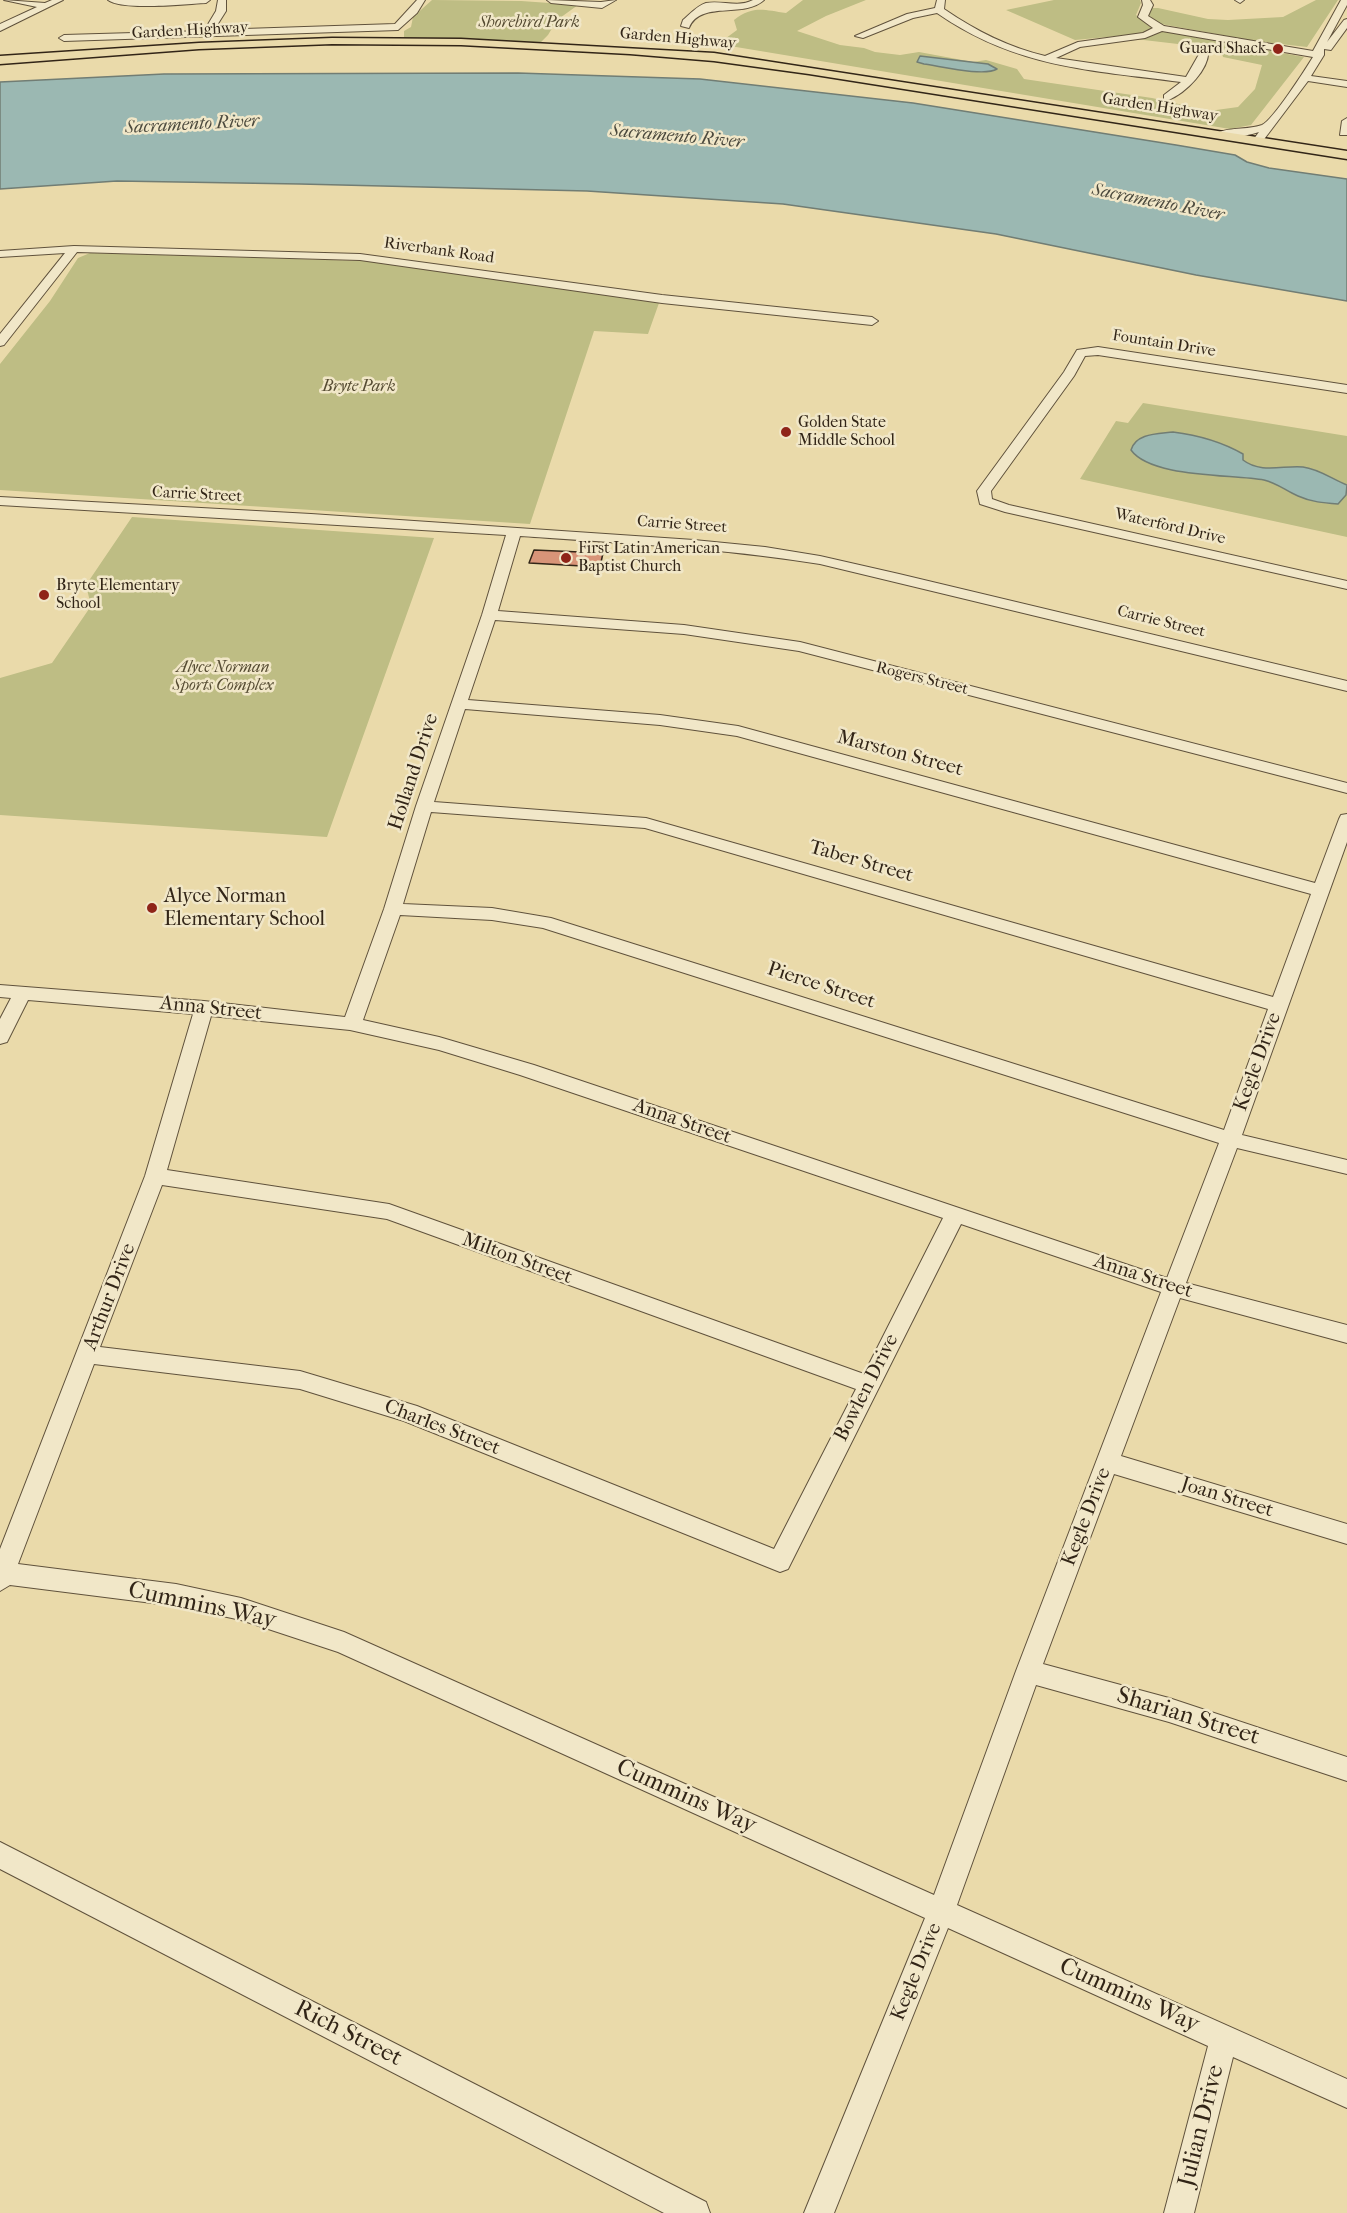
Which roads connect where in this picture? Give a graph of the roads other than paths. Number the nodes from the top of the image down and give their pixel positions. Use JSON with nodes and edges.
{"nodes":[{"id":1,"x":8,"y":0,"type":"edge"},
{"id":2,"x":59,"y":0,"type":"edge"},
{"id":3,"x":112,"y":0,"type":"edge"},
{"id":4,"x":206,"y":0,"type":"edge"},
{"id":5,"x":222,"y":0,"type":"edge"},
{"id":6,"x":421,"y":0,"type":"edge"},
{"id":7,"x":551,"y":0,"type":"edge"},
{"id":8,"x":612,"y":0,"type":"edge"},
{"id":9,"x":760,"y":0,"type":"edge"},
{"id":10,"x":1146,"y":0,"type":"edge"},
{"id":11,"x":1346,"y":0,"type":"edge"},
{"id":12,"x":940,"y":5,"type":"edge"},
{"id":13,"x":46,"y":6,"type":"junction"},
{"id":14,"x":1347,"y":22,"type":"edge"},
{"id":15,"x":686,"y":26,"type":"dead end"},
{"id":16,"x":0,"y":28,"type":"edge"},
{"id":17,"x":1162,"y":28,"type":"junction"},
{"id":18,"x":208,"y":32,"type":"junction"},
{"id":19,"x":860,"y":36,"type":"dead end"},
{"id":20,"x":64,"y":38,"type":"dead end"},
{"id":21,"x":1205,"y":51,"type":"dead end"},
{"id":22,"x":1319,"y":55,"type":"junction"},
{"id":23,"x":1046,"y":59,"type":"junction"},
{"id":24,"x":0,"y":60,"type":"edge"},
{"id":25,"x":1305,"y":78,"type":"junction"},
{"id":26,"x":1190,"y":80,"type":"junction"},
{"id":27,"x":1347,"y":84,"type":"edge"},
{"id":28,"x":1168,"y":97,"type":"dead end"},
{"id":29,"x":1347,"y":121,"type":"edge"},
{"id":30,"x":1269,"y":126,"type":"junction"},
{"id":31,"x":1344,"y":133,"type":"dead end"},
{"id":32,"x":1221,"y":134,"type":"junction"},
{"id":33,"x":1258,"y":140,"type":"junction"},
{"id":34,"x":1347,"y":154,"type":"edge"},
{"id":35,"x":74,"y":249,"type":"junction"},
{"id":36,"x":0,"y":254,"type":"edge"},
{"id":37,"x":872,"y":321,"type":"dead end"},
{"id":38,"x":0,"y":342,"type":"edge"},
{"id":39,"x":1347,"y":389,"type":"edge"},
{"id":40,"x":0,"y":501,"type":"edge"},
{"id":41,"x":985,"y":501,"type":"joint"},
{"id":42,"x":514,"y":532,"type":"junction"},
{"id":43,"x":1347,"y":585,"type":"edge"},
{"id":44,"x":489,"y":615,"type":"junction"},
{"id":45,"x":1347,"y":686,"type":"edge"},
{"id":46,"x":459,"y":704,"type":"junction"},
{"id":47,"x":1347,"y":788,"type":"edge"},
{"id":48,"x":424,"y":806,"type":"junction"},
{"id":49,"x":1347,"y":819,"type":"edge"},
{"id":50,"x":1322,"y":891,"type":"junction"},
{"id":51,"x":393,"y":909,"type":"junction"},
{"id":52,"x":0,"y":991,"type":"edge"},
{"id":53,"x":22,"y":993,"type":"junction"},
{"id":54,"x":1278,"y":1005,"type":"junction"},
{"id":55,"x":204,"y":1007,"type":"junction"},
{"id":56,"x":352,"y":1024,"type":"junction"},
{"id":57,"x":0,"y":1037,"type":"edge"},
{"id":58,"x":1230,"y":1139,"type":"junction"},
{"id":59,"x":1347,"y":1167,"type":"edge"},
{"id":60,"x":155,"y":1176,"type":"junction"},
{"id":61,"x":956,"y":1215,"type":"junction"},
{"id":62,"x":1173,"y":1288,"type":"junction"},
{"id":63,"x":1347,"y":1334,"type":"edge"},
{"id":64,"x":88,"y":1354,"type":"junction"},
{"id":65,"x":868,"y":1385,"type":"junction"},
{"id":66,"x":1108,"y":1462,"type":"junction"},
{"id":67,"x":1347,"y":1534,"type":"edge"},
{"id":68,"x":780,"y":1562,"type":"joint"},
{"id":69,"x":1,"y":1577,"type":"edge"},
{"id":70,"x":1028,"y":1671,"type":"junction"},
{"id":71,"x":1347,"y":1769,"type":"edge"},
{"id":72,"x":0,"y":1855,"type":"edge"},
{"id":73,"x":941,"y":1912,"type":"junction"},
{"id":74,"x":1224,"y":2038,"type":"junction"},
{"id":75,"x":1347,"y":2094,"type":"edge"},
{"id":76,"x":695,"y":2213,"type":"edge"},
{"id":77,"x":819,"y":2213,"type":"edge"},
{"id":78,"x":1179,"y":2213,"type":"edge"}],
"edges":[{"from":1,"to":13,"type":"street"},
{"from":2,"to":13,"type":"street"},
{"from":3,"to":4,"type":"street"},
{"from":5,"to":18,"type":"street"},
{"from":6,"to":18,"type":"street"},
{"from":7,"to":8,"type":"street"},
{"from":9,"to":15,"type":"street"},
{"from":10,"to":17,"type":"street"},
{"from":11,"to":22,"type":"street"},
{"from":12,"to":19,"type":"street"},
{"from":12,"to":23,"type":"street"},
{"from":13,"to":16,"type":"street"},
{"from":14,"to":22,"type":"street"},
{"from":17,"to":22,"type":"street"},
{"from":17,"to":23,"type":"street"},
{"from":18,"to":20,"type":"street"},
{"from":21,"to":26,"type":"street"},
{"from":22,"to":25,"type":"street"},
{"from":23,"to":26,"type":"street"},
{"from":24,"to":32,"type":"main road","name":"Garden Highway"},
{"from":25,"to":27,"type":"street"},
{"from":25,"to":30,"type":"street"},
{"from":26,"to":28,"type":"street"},
{"from":29,"to":31,"type":"street"},
{"from":30,"to":32,"type":"street"},
{"from":30,"to":33,"type":"street"},
{"from":32,"to":33,"type":"main road","name":"Garden Highway"},
{"from":33,"to":34,"type":"main road","name":"Garden Highway"},
{"from":35,"to":36,"type":"street","name":"Riverbank Road"},
{"from":35,"to":37,"type":"street","name":"Riverbank Road"},
{"from":35,"to":38,"type":"street"},
{"from":39,"to":41,"type":"street","name":"Fountain Drive"},
{"from":40,"to":42,"type":"street","name":"Carrie Street"},
{"from":41,"to":43,"type":"street","name":"Waterford Drive"},
{"from":42,"to":44,"type":"street","name":"Holland Drive"},
{"from":42,"to":45,"type":"street","name":"Carrie Street"},
{"from":44,"to":46,"type":"street","name":"Holland Drive"},
{"from":44,"to":47,"type":"street","name":"Rogers Street"},
{"from":46,"to":48,"type":"street","name":"Holland Drive"},
{"from":46,"to":50,"type":"street","name":"Marston Street"},
{"from":48,"to":51,"type":"street","name":"Holland Drive"},
{"from":48,"to":54,"type":"street","name":"Taber Street"},
{"from":49,"to":50,"type":"street","name":"Kegle Drive"},
{"from":50,"to":54,"type":"street","name":"Kegle Drive"},
{"from":51,"to":56,"type":"street","name":"Holland Drive"},
{"from":51,"to":58,"type":"street","name":"Pierce Street"},
{"from":52,"to":53,"type":"street","name":"Anna Street"},
{"from":53,"to":55,"type":"street","name":"Anna Street"},
{"from":53,"to":57,"type":"street"},
{"from":54,"to":58,"type":"street","name":"Kegle Drive"},
{"from":55,"to":56,"type":"street","name":"Anna Street"},
{"from":55,"to":60,"type":"street","name":"Arthur Drive"},
{"from":56,"to":61,"type":"street","name":"Anna Street"},
{"from":58,"to":59,"type":"street","name":"Pierce Street"},
{"from":58,"to":62,"type":"street","name":"Kegle Drive"},
{"from":60,"to":64,"type":"street","name":"Arthur Drive"},
{"from":60,"to":65,"type":"street","name":"Milton Street"},
{"from":61,"to":62,"type":"street","name":"Anna Street"},
{"from":61,"to":65,"type":"street","name":"Bowlen Drive"},
{"from":62,"to":63,"type":"street","name":"Anna Street"},
{"from":62,"to":66,"type":"street","name":"Kegle Drive"},
{"from":64,"to":68,"type":"street","name":"Charles Street"},
{"from":64,"to":69,"type":"street","name":"Arthur Drive"},
{"from":65,"to":68,"type":"street","name":"Bowlen Drive"},
{"from":66,"to":67,"type":"street","name":"Joan Street"},
{"from":66,"to":70,"type":"street","name":"Kegle Drive"},
{"from":69,"to":73,"type":"street","name":"Cummins Way"},
{"from":70,"to":71,"type":"street","name":"Sharian Street"},
{"from":70,"to":73,"type":"street","name":"Kegle Drive"},
{"from":72,"to":76,"type":"street","name":"Rich Street"},
{"from":73,"to":74,"type":"street","name":"Cummins Way"},
{"from":73,"to":77,"type":"street","name":"Kegle Drive"},
{"from":74,"to":75,"type":"street","name":"Cummins Way"},
{"from":74,"to":78,"type":"street","name":"Julian Drive"}]}
